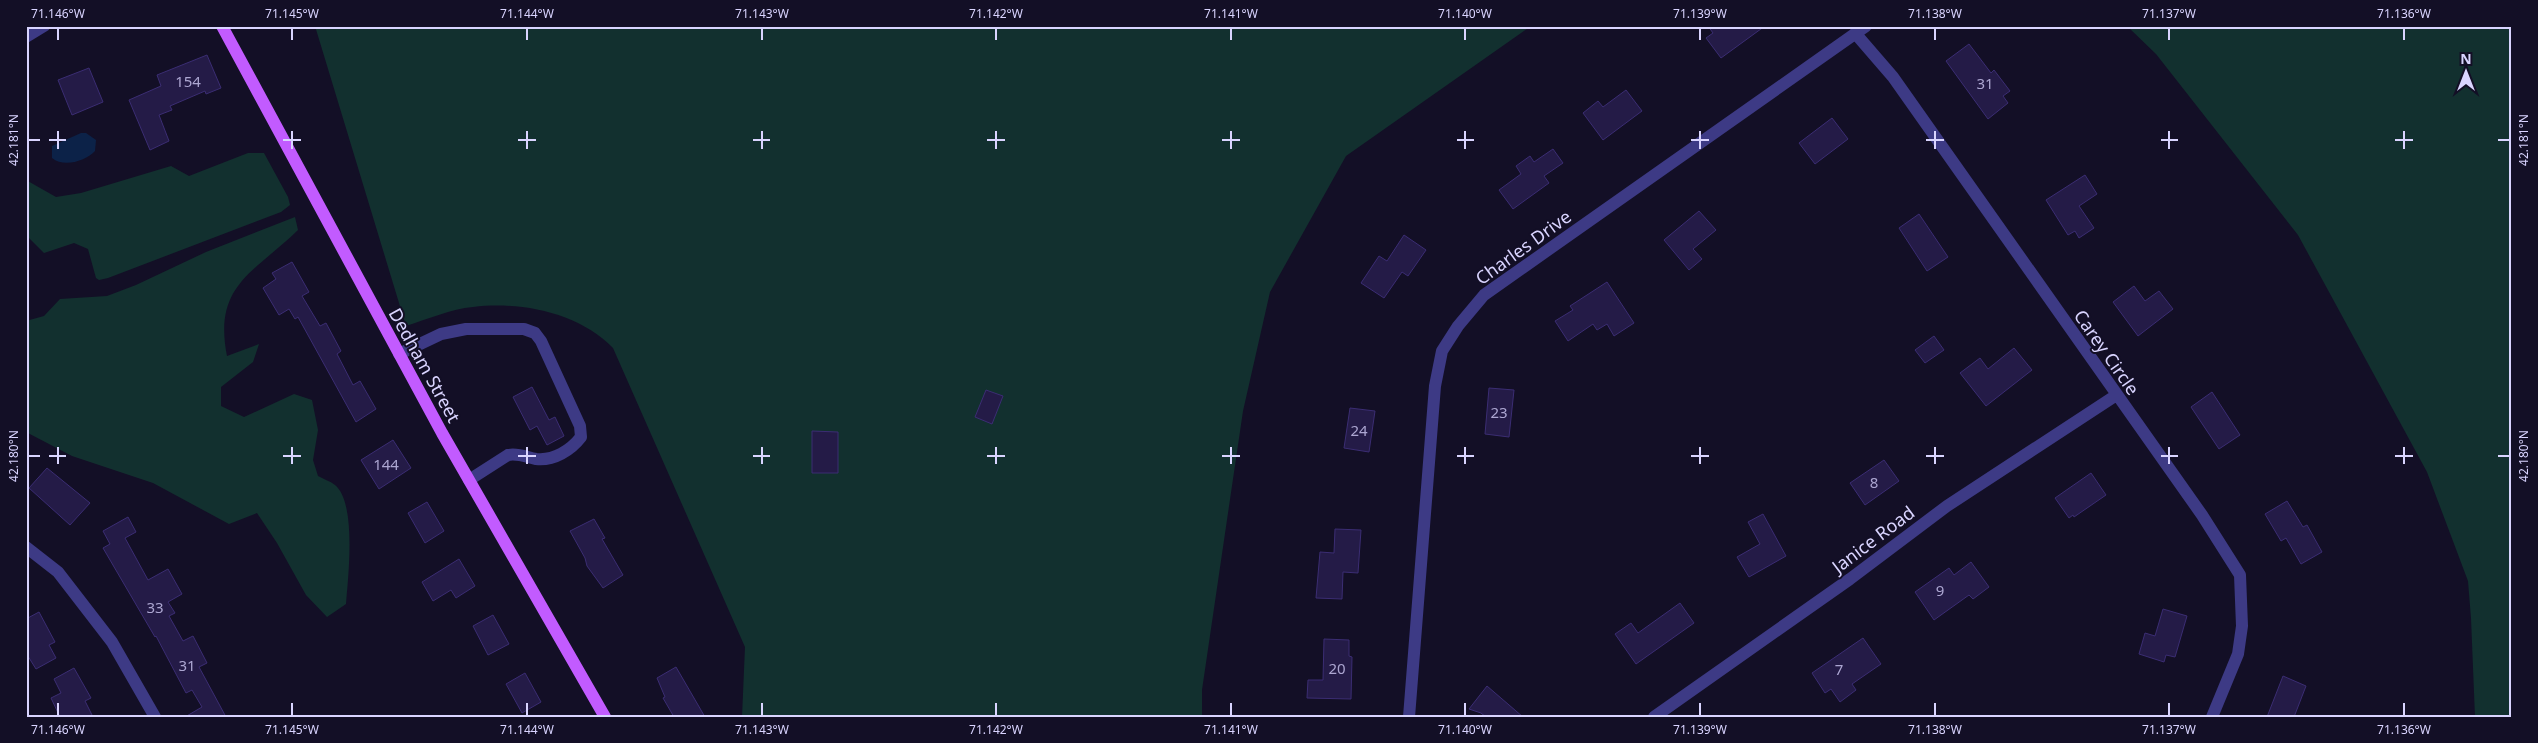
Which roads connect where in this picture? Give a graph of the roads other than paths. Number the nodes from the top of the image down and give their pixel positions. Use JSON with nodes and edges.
{"nodes":[{"id":1,"x":44,"y":26,"type":"edge"},
{"id":2,"x":222,"y":26,"type":"edge"},
{"id":3,"x":1861,"y":30,"type":"edge"},
{"id":4,"x":26,"y":37,"type":"edge"},
{"id":5,"x":399,"y":354,"type":"junction"},
{"id":6,"x":2116,"y":396,"type":"junction"},
{"id":7,"x":469,"y":480,"type":"junction"},
{"id":8,"x":26,"y":547,"type":"edge"},
{"id":9,"x":155,"y":717,"type":"edge"},
{"id":10,"x":605,"y":717,"type":"edge"},
{"id":11,"x":1409,"y":717,"type":"edge"},
{"id":12,"x":1654,"y":717,"type":"edge"},
{"id":13,"x":2212,"y":717,"type":"edge"}],
"edges":[{"from":1,"to":4,"type":"street"},
{"from":2,"to":5,"type":"main road","name":"Dedham Street"},
{"from":3,"to":6,"type":"street","name":"Carey Circle"},
{"from":3,"to":11,"type":"street","name":"Charles Drive"},
{"from":5,"to":7,"type":"main road","name":"Dedham Street"},
{"from":5,"to":7,"type":"street"},
{"from":6,"to":12,"type":"street","name":"Janice Road"},
{"from":6,"to":13,"type":"street","name":"Carey Circle"},
{"from":7,"to":10,"type":"main road","name":"Dedham Street"},
{"from":8,"to":9,"type":"street"}]}
